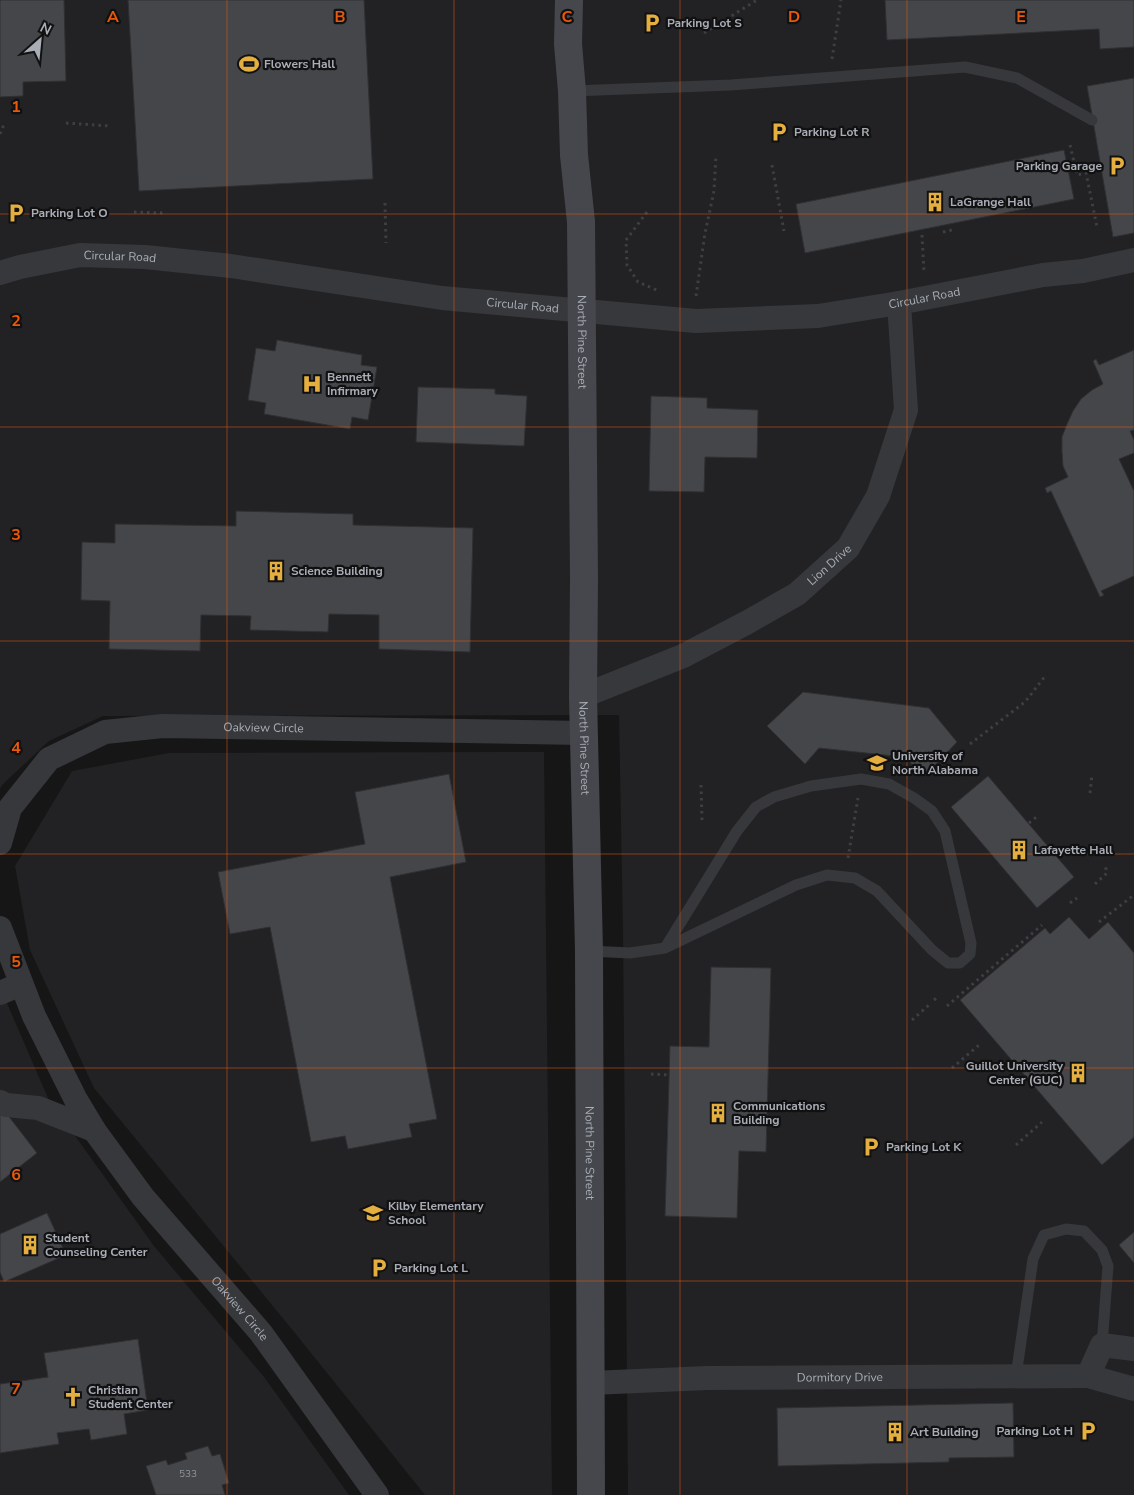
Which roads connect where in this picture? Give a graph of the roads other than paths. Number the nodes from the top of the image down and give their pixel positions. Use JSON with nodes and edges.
{"nodes":[{"id":1,"x":568,"y":0,"type":"edge"},
{"id":2,"x":572,"y":91,"type":"junction"},
{"id":3,"x":1092,"y":120,"type":"dead end"},
{"id":4,"x":1134,"y":260,"type":"edge"},
{"id":5,"x":0,"y":273,"type":"edge"},
{"id":6,"x":899,"y":303,"type":"junction"},
{"id":7,"x":583,"y":696,"type":"junction"},
{"id":8,"x":584,"y":733,"type":"junction"},
{"id":9,"x":0,"y":843,"type":"edge"},
{"id":10,"x":0,"y":928,"type":"edge"},
{"id":11,"x":665,"y":948,"type":"junction"},
{"id":12,"x":589,"y":952,"type":"junction"},
{"id":13,"x":21,"y":984,"type":"junction"},
{"id":14,"x":0,"y":993,"type":"edge"},
{"id":15,"x":0,"y":1102,"type":"edge"},
{"id":16,"x":94,"y":1130,"type":"junction"},
{"id":17,"x":1102,"y":1345,"type":"junction"},
{"id":18,"x":1134,"y":1349,"type":"edge"},
{"id":19,"x":1016,"y":1376,"type":"junction"},
{"id":20,"x":1088,"y":1376,"type":"junction"},
{"id":21,"x":591,"y":1383,"type":"junction"},
{"id":22,"x":1134,"y":1389,"type":"edge"},
{"id":23,"x":377,"y":1495,"type":"edge"},
{"id":24,"x":591,"y":1495,"type":"edge"}],
"edges":[{"from":1,"to":2,"type":"main road","name":"North Pine Street"},
{"from":2,"to":3,"type":"lane"},
{"from":2,"to":7,"type":"main road","name":"North Pine Street","bridge":true},
{"from":4,"to":6,"type":"street","name":"Circular Road"},
{"from":5,"to":6,"type":"street","name":"Circular Road"},
{"from":6,"to":7,"type":"street","name":"Lion Drive"},
{"from":7,"to":8,"type":"main road","name":"North Pine Street"},
{"from":8,"to":9,"type":"street","name":"Oakview Circle"},
{"from":8,"to":12,"type":"main road","name":"North Pine Street"},
{"from":10,"to":13,"type":"street","name":"Oakview Circle"},
{"from":11,"to":11,"type":"lane"},
{"from":11,"to":12,"type":"lane"},
{"from":12,"to":21,"type":"main road","name":"North Pine Street"},
{"from":13,"to":14,"type":"street"},
{"from":13,"to":16,"type":"street","name":"Oakview Circle"},
{"from":15,"to":16,"type":"street"},
{"from":16,"to":23,"type":"street","name":"Oakview Circle"},
{"from":17,"to":18,"type":"street"},
{"from":17,"to":19,"type":"lane"},
{"from":17,"to":20,"type":"street"},
{"from":19,"to":20,"type":"street","name":"Dormitory Drive"},
{"from":19,"to":21,"type":"street","name":"Dormitory Drive"},
{"from":20,"to":22,"type":"street","name":"Dormitory Drive"},
{"from":21,"to":24,"type":"main road","name":"North Pine Street"}]}
